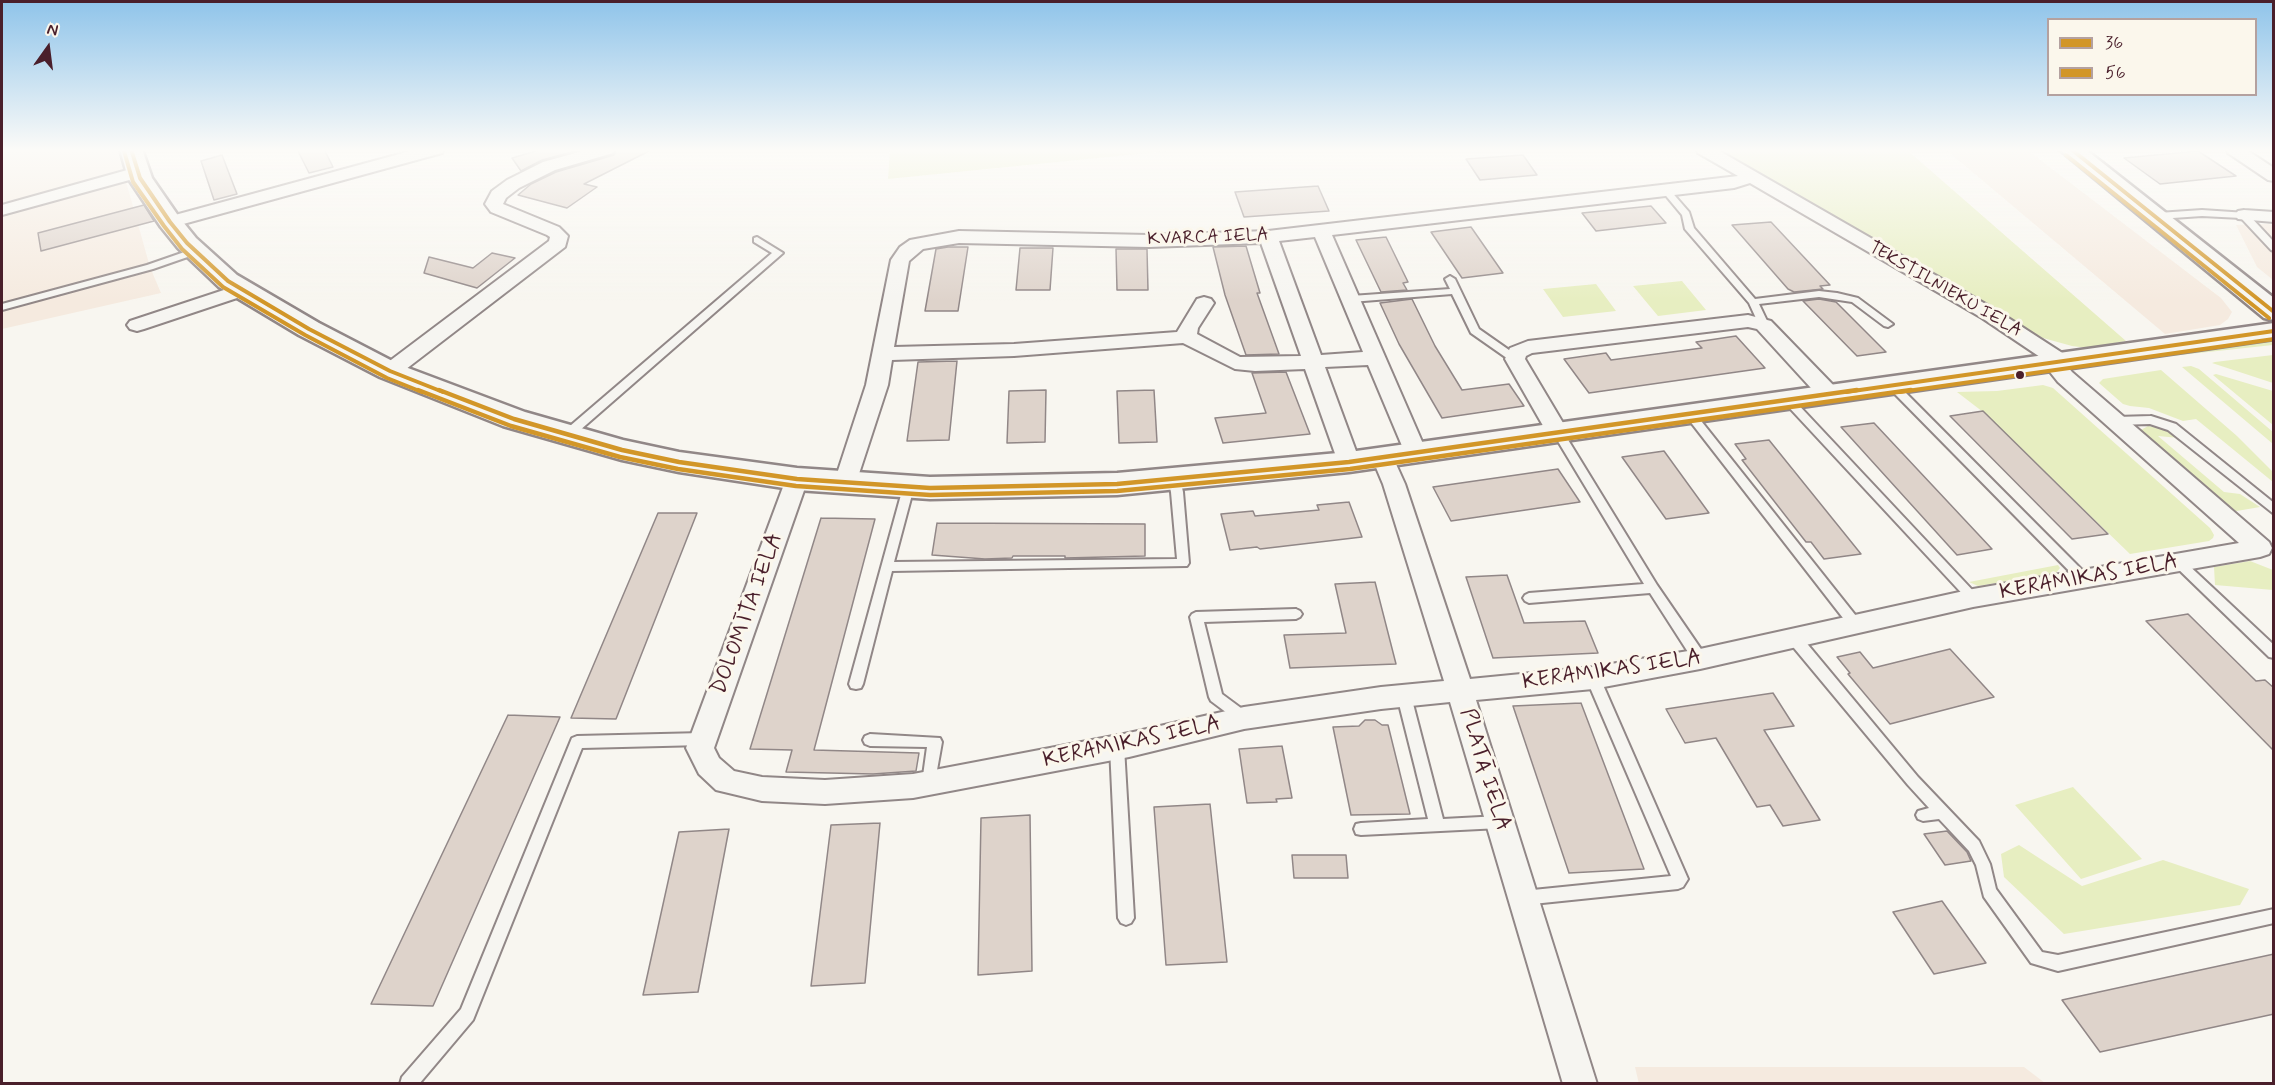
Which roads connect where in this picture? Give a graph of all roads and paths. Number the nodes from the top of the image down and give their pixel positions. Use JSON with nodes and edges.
{"nodes":[{"id":1,"x":30,"y":200,"type":"edge"},
{"id":2,"x":155,"y":200,"type":"edge"},
{"id":3,"x":251,"y":200,"type":"edge"},
{"id":4,"x":496,"y":200,"type":"edge"},
{"id":5,"x":1594,"y":200,"type":"edge"},
{"id":6,"x":1674,"y":200,"type":"edge"},
{"id":7,"x":1789,"y":200,"type":"edge"},
{"id":8,"x":2137,"y":200,"type":"edge"},
{"id":9,"x":2,"y":210,"type":"edge"},
{"id":10,"x":2244,"y":215,"type":"junction"},
{"id":11,"x":2158,"y":216,"type":"junction"},
{"id":12,"x":2274,"y":217,"type":"edge"},
{"id":13,"x":170,"y":222,"type":"junction"},
{"id":14,"x":1322,"y":232,"type":"junction"},
{"id":15,"x":1268,"y":237,"type":"junction"},
{"id":16,"x":757,"y":240,"type":"dead end"},
{"id":17,"x":2271,"y":244,"type":"edge"},
{"id":18,"x":196,"y":251,"type":"junction"},
{"id":19,"x":1450,"y":279,"type":"dead end"},
{"id":20,"x":242,"y":290,"type":"junction"},
{"id":21,"x":1456,"y":291,"type":"junction"},
{"id":22,"x":1351,"y":299,"type":"junction"},
{"id":23,"x":1204,"y":303,"type":"dead end"},
{"id":24,"x":1753,"y":303,"type":"junction"},
{"id":25,"x":2,"y":307,"type":"edge"},
{"id":26,"x":2274,"y":312,"type":"edge"},
{"id":27,"x":1888,"y":324,"type":"dead end"},
{"id":28,"x":137,"y":325,"type":"dead end"},
{"id":29,"x":1764,"y":325,"type":"junction"},
{"id":30,"x":2274,"y":331,"type":"edge"},
{"id":31,"x":1185,"y":337,"type":"junction"},
{"id":32,"x":884,"y":354,"type":"junction"},
{"id":33,"x":1376,"y":358,"type":"junction"},
{"id":34,"x":1515,"y":359,"type":"junction"},
{"id":35,"x":1314,"y":362,"type":"junction"},
{"id":36,"x":2056,"y":362,"type":"junction"},
{"id":37,"x":390,"y":371,"type":"junction"},
{"id":38,"x":1892,"y":385,"type":"junction"},
{"id":39,"x":1828,"y":394,"type":"junction"},
{"id":40,"x":1788,"y":400,"type":"junction"},
{"id":41,"x":1690,"y":414,"type":"junction"},
{"id":42,"x":2116,"y":421,"type":"junction"},
{"id":43,"x":1558,"y":433,"type":"junction"},
{"id":44,"x":567,"y":435,"type":"junction"},
{"id":45,"x":1416,"y":453,"type":"junction"},
{"id":46,"x":1383,"y":458,"type":"junction"},
{"id":47,"x":1350,"y":462,"type":"junction"},
{"id":48,"x":797,"y":479,"type":"junction"},
{"id":49,"x":1174,"y":479,"type":"junction"},
{"id":50,"x":845,"y":483,"type":"junction"},
{"id":51,"x":908,"y":487,"type":"junction"},
{"id":52,"x":2274,"y":510,"type":"edge"},
{"id":53,"x":2269,"y":550,"type":"edge"},
{"id":54,"x":2178,"y":562,"type":"junction"},
{"id":55,"x":888,"y":567,"type":"junction"},
{"id":56,"x":2084,"y":579,"type":"junction"},
{"id":57,"x":1653,"y":588,"type":"junction"},
{"id":58,"x":1529,"y":598,"type":"dead end"},
{"id":59,"x":1974,"y":598,"type":"junction"},
{"id":60,"x":1296,"y":615,"type":"dead end"},
{"id":61,"x":1855,"y":624,"type":"junction"},
{"id":62,"x":1794,"y":638,"type":"junction"},
{"id":63,"x":2274,"y":653,"type":"edge"},
{"id":64,"x":1700,"y":658,"type":"junction"},
{"id":65,"x":1593,"y":678,"type":"junction"},
{"id":66,"x":856,"y":684,"type":"dead end"},
{"id":67,"x":1460,"y":690,"type":"junction"},
{"id":68,"x":1404,"y":696,"type":"junction"},
{"id":69,"x":1244,"y":718,"type":"junction"},
{"id":70,"x":870,"y":740,"type":"dead end"},
{"id":71,"x":702,"y":744,"type":"junction"},
{"id":72,"x":1117,"y":747,"type":"junction"},
{"id":73,"x":929,"y":783,"type":"junction"},
{"id":74,"x":1941,"y":812,"type":"junction"},
{"id":75,"x":1923,"y":815,"type":"dead end"},
{"id":76,"x":1500,"y":822,"type":"junction"},
{"id":77,"x":1437,"y":825,"type":"junction"},
{"id":78,"x":1361,"y":829,"type":"dead end"},
{"id":79,"x":1523,"y":898,"type":"junction"},
{"id":80,"x":2274,"y":916,"type":"edge"},
{"id":81,"x":1126,"y":918,"type":"dead end"},
{"id":82,"x":408,"y":1083,"type":"edge"},
{"id":83,"x":1580,"y":1083,"type":"edge"}],
"edges":[{"from":1,"to":9,"type":"street"},
{"from":2,"to":13,"type":"main road"},
{"from":3,"to":13,"type":"street"},
{"from":4,"to":37,"type":"street"},
{"from":5,"to":14,"type":"street","name":"KVARCA IELA"},
{"from":6,"to":24,"type":"lane"},
{"from":7,"to":36,"type":"street","name":"TEKSTILNIEKU IELA"},
{"from":8,"to":11,"type":"main road"},
{"from":10,"to":11,"type":"lane"},
{"from":10,"to":12,"type":"street"},
{"from":10,"to":17,"type":"lane"},
{"from":11,"to":26,"type":"main road"},
{"from":13,"to":18,"type":"main road"},
{"from":14,"to":15,"type":"street","name":"KVARCA IELA"},
{"from":14,"to":22,"type":"street"},
{"from":15,"to":32,"type":"street","name":"KVARCA IELA"},
{"from":15,"to":35,"type":"street"},
{"from":16,"to":44,"type":"lane"},
{"from":18,"to":20,"type":"main road"},
{"from":18,"to":25,"type":"lane"},
{"from":19,"to":21,"type":"lane"},
{"from":20,"to":28,"type":"street"},
{"from":20,"to":37,"type":"main road"},
{"from":21,"to":22,"type":"lane"},
{"from":21,"to":34,"type":"lane"},
{"from":22,"to":33,"type":"street"},
{"from":23,"to":31,"type":"street"},
{"from":24,"to":27,"type":"lane"},
{"from":24,"to":29,"type":"lane"},
{"from":29,"to":34,"type":"street"},
{"from":29,"to":39,"type":"street"},
{"from":30,"to":36,"type":"main road"},
{"from":31,"to":32,"type":"street"},
{"from":31,"to":35,"type":"street"},
{"from":32,"to":50,"type":"street","name":"KVARCA IELA"},
{"from":33,"to":35,"type":"street"},
{"from":33,"to":45,"type":"street"},
{"from":34,"to":43,"type":"street"},
{"from":35,"to":47,"type":"street"},
{"from":36,"to":38,"type":"main road"},
{"from":36,"to":42,"type":"street","name":"KERAMIKAS IELA"},
{"from":37,"to":44,"type":"main road"},
{"from":38,"to":39,"type":"main road"},
{"from":38,"to":56,"type":"lane"},
{"from":39,"to":40,"type":"main road"},
{"from":40,"to":41,"type":"main road"},
{"from":40,"to":59,"type":"lane"},
{"from":41,"to":43,"type":"main road"},
{"from":41,"to":61,"type":"lane"},
{"from":42,"to":52,"type":"lane"},
{"from":42,"to":53,"type":"street","name":"KERAMIKAS IELA"},
{"from":43,"to":45,"type":"main road"},
{"from":43,"to":57,"type":"lane"},
{"from":44,"to":48,"type":"main road"},
{"from":45,"to":46,"type":"main road"},
{"from":46,"to":47,"type":"main road"},
{"from":46,"to":67,"type":"street","name":"PLATĀ IELA"},
{"from":47,"to":49,"type":"main road"},
{"from":48,"to":50,"type":"main road"},
{"from":48,"to":71,"type":"street","name":"DOLOMĪTA IELA"},
{"from":49,"to":51,"type":"main road"},
{"from":49,"to":55,"type":"lane"},
{"from":50,"to":51,"type":"main road"},
{"from":51,"to":55,"type":"lane"},
{"from":53,"to":54,"type":"street","name":"KERAMIKAS IELA"},
{"from":54,"to":56,"type":"street","name":"KERAMIKAS IELA"},
{"from":54,"to":63,"type":"lane"},
{"from":55,"to":66,"type":"lane"},
{"from":56,"to":59,"type":"street","name":"KERAMIKAS IELA"},
{"from":57,"to":58,"type":"lane"},
{"from":57,"to":64,"type":"lane"},
{"from":59,"to":61,"type":"street","name":"KERAMIKAS IELA"},
{"from":60,"to":69,"type":"lane"},
{"from":61,"to":62,"type":"street","name":"KERAMIKAS IELA"},
{"from":62,"to":64,"type":"street","name":"KERAMIKAS IELA"},
{"from":62,"to":74,"type":"lane"},
{"from":64,"to":65,"type":"street","name":"KERAMIKAS IELA"},
{"from":65,"to":67,"type":"street","name":"KERAMIKAS IELA"},
{"from":65,"to":79,"type":"lane"},
{"from":67,"to":68,"type":"street","name":"KERAMIKAS IELA"},
{"from":67,"to":76,"type":"street","name":"PLATĀ IELA"},
{"from":68,"to":69,"type":"street","name":"KERAMIKAS IELA"},
{"from":68,"to":77,"type":"lane"},
{"from":69,"to":72,"type":"street","name":"KERAMIKAS IELA"},
{"from":70,"to":73,"type":"lane"},
{"from":71,"to":73,"type":"street","name":"KERAMIKAS IELA"},
{"from":71,"to":82,"type":"lane"},
{"from":72,"to":73,"type":"street","name":"KERAMIKAS IELA"},
{"from":72,"to":81,"type":"lane"},
{"from":74,"to":75,"type":"lane"},
{"from":74,"to":80,"type":"lane"},
{"from":76,"to":77,"type":"lane"},
{"from":76,"to":79,"type":"street","name":"PLATĀ IELA"},
{"from":77,"to":78,"type":"lane"},
{"from":79,"to":83,"type":"street","name":"PLATĀ IELA"}]}
